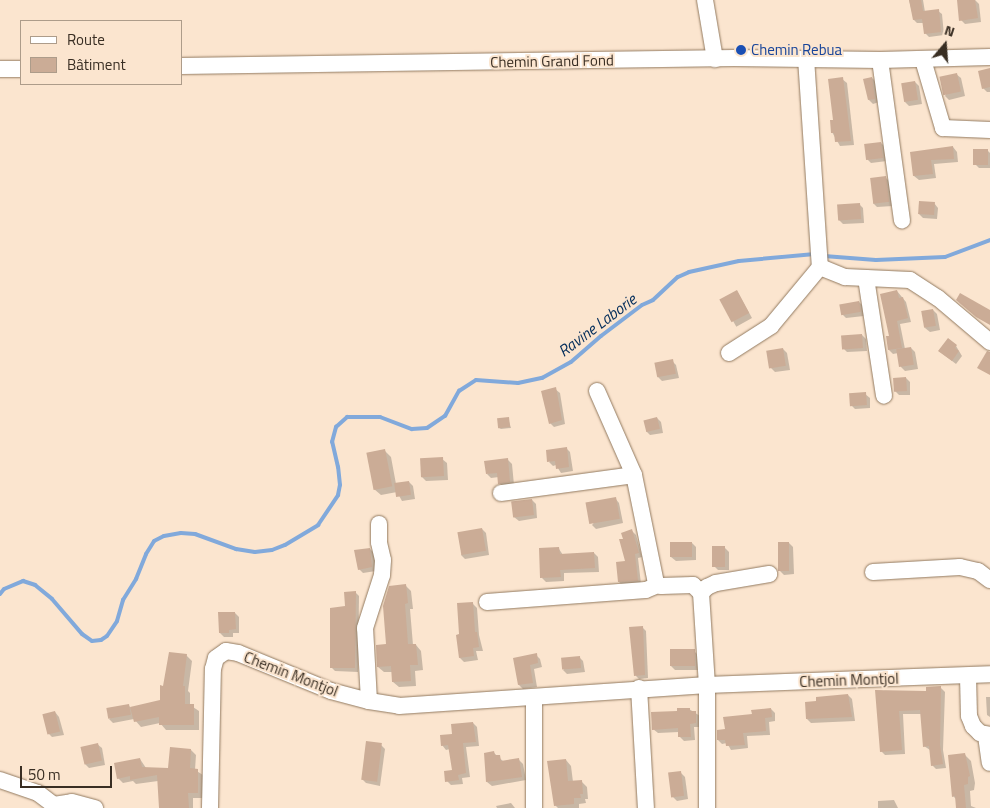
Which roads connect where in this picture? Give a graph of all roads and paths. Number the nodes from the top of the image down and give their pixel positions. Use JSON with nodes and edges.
{"nodes":[{"id":1,"x":705,"y":0,"type":"edge"},
{"id":2,"x":990,"y":57,"type":"edge"},
{"id":3,"x":806,"y":58,"type":"junction"},
{"id":4,"x":715,"y":59,"type":"junction"},
{"id":5,"x":880,"y":60,"type":"junction"},
{"id":6,"x":922,"y":60,"type":"junction"},
{"id":7,"x":182,"y":66,"type":"edge"},
{"id":8,"x":0,"y":69,"type":"edge"},
{"id":9,"x":20,"y":69,"type":"edge"},
{"id":10,"x":990,"y":130,"type":"edge"},
{"id":11,"x":902,"y":220,"type":"dead end"},
{"id":12,"x":820,"y":264,"type":"junction"},
{"id":13,"x":866,"y":278,"type":"junction"},
{"id":14,"x":990,"y":342,"type":"edge"},
{"id":15,"x":729,"y":353,"type":"dead end"},
{"id":16,"x":597,"y":391,"type":"dead end"},
{"id":17,"x":884,"y":396,"type":"dead end"},
{"id":18,"x":634,"y":475,"type":"junction"},
{"id":19,"x":500,"y":493,"type":"dead end"},
{"id":20,"x":379,"y":524,"type":"dead end"},
{"id":21,"x":873,"y":572,"type":"dead end"},
{"id":22,"x":769,"y":574,"type":"dead end"},
{"id":23,"x":990,"y":580,"type":"edge"},
{"id":24,"x":658,"y":585,"type":"junction"},
{"id":25,"x":701,"y":593,"type":"junction"},
{"id":26,"x":487,"y":602,"type":"dead end"},
{"id":27,"x":990,"y":674,"type":"edge"},
{"id":28,"x":968,"y":676,"type":"junction"},
{"id":29,"x":707,"y":685,"type":"junction"},
{"id":30,"x":639,"y":688,"type":"junction"},
{"id":31,"x":534,"y":697,"type":"junction"},
{"id":32,"x":369,"y":702,"type":"junction"},
{"id":33,"x":988,"y":735,"type":"edge"},
{"id":34,"x":990,"y":763,"type":"edge"},
{"id":35,"x":0,"y":780,"type":"edge"},
{"id":36,"x":54,"y":806,"type":"edge"},
{"id":37,"x":95,"y":808,"type":"edge"},
{"id":38,"x":210,"y":808,"type":"edge"},
{"id":39,"x":534,"y":808,"type":"edge"},
{"id":40,"x":646,"y":808,"type":"edge"},
{"id":41,"x":707,"y":808,"type":"edge"}],
"edges":[{"from":1,"to":4,"type":"street"},
{"from":2,"to":6,"type":"street","name":"Chemin Grand Fond"},
{"from":3,"to":4,"type":"street","name":"Chemin Grand Fond"},
{"from":3,"to":5,"type":"street","name":"Chemin Grand Fond"},
{"from":3,"to":12,"type":"street"},
{"from":4,"to":7,"type":"street","name":"Chemin Grand Fond"},
{"from":5,"to":6,"type":"street","name":"Chemin Grand Fond"},
{"from":5,"to":11,"type":"street"},
{"from":6,"to":10,"type":"street"},
{"from":8,"to":9,"type":"street"},
{"from":12,"to":13,"type":"street"},
{"from":12,"to":15,"type":"street"},
{"from":13,"to":14,"type":"street"},
{"from":13,"to":17,"type":"street"},
{"from":16,"to":18,"type":"street"},
{"from":18,"to":19,"type":"street"},
{"from":18,"to":24,"type":"street"},
{"from":20,"to":32,"type":"street"},
{"from":21,"to":23,"type":"street"},
{"from":22,"to":25,"type":"street"},
{"from":24,"to":25,"type":"street"},
{"from":24,"to":26,"type":"street"},
{"from":25,"to":29,"type":"street"},
{"from":27,"to":28,"type":"street","name":"Chemin Montjol"},
{"from":28,"to":29,"type":"street","name":"Chemin Montjol"},
{"from":28,"to":33,"type":"street"},
{"from":29,"to":30,"type":"street","name":"Chemin Montjol"},
{"from":29,"to":41,"type":"street"},
{"from":30,"to":31,"type":"street","name":"Chemin Montjol"},
{"from":30,"to":40,"type":"street"},
{"from":31,"to":32,"type":"street","name":"Chemin Montjol"},
{"from":31,"to":39,"type":"street"},
{"from":32,"to":38,"type":"street","name":"Chemin Montjol"},
{"from":33,"to":34,"type":"street"},
{"from":35,"to":36,"type":"street"},
{"from":36,"to":37,"type":"street"}]}
